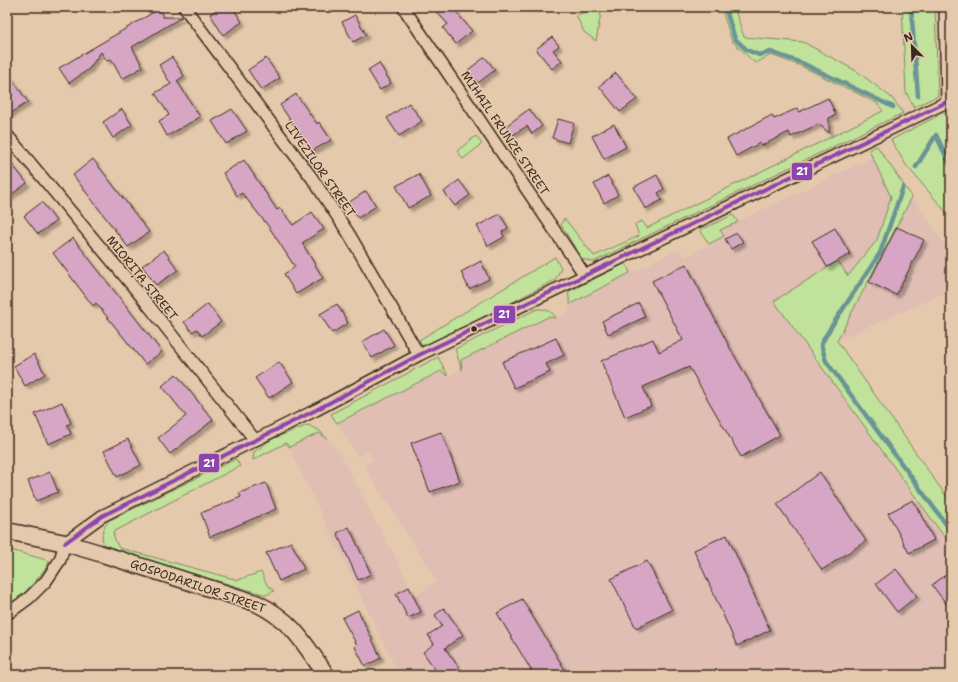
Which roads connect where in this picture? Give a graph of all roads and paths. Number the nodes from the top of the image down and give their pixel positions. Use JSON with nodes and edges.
{"nodes":[{"id":1,"x":184,"y":7,"type":"edge"},
{"id":2,"x":403,"y":7,"type":"edge"},
{"id":3,"x":945,"y":7,"type":"edge"},
{"id":4,"x":949,"y":101,"type":"edge"},
{"id":5,"x":7,"y":135,"type":"edge"},
{"id":6,"x":584,"y":274,"type":"junction"},
{"id":7,"x":419,"y":355,"type":"junction"},
{"id":8,"x":255,"y":440,"type":"junction"},
{"id":9,"x":7,"y":531,"type":"edge"},
{"id":10,"x":65,"y":543,"type":"junction"},
{"id":11,"x":7,"y":614,"type":"edge"},
{"id":12,"x":326,"y":675,"type":"edge"}],
"edges":[{"from":1,"to":7,"type":"street","name":"LIVEZILOR STREET"},
{"from":2,"to":6,"type":"street","name":"MIHAIL FRUNZE STREET"},
{"from":3,"to":4,"type":"street"},
{"from":4,"to":6,"type":"street"},
{"from":5,"to":8,"type":"street","name":"MIORIȚA STREET"},
{"from":6,"to":7,"type":"street"},
{"from":7,"to":8,"type":"street"},
{"from":8,"to":10,"type":"street"},
{"from":9,"to":10,"type":"street","name":"GOSPODARILOR STREET"},
{"from":10,"to":11,"type":"street"},
{"from":10,"to":12,"type":"street","name":"GOSPODARILOR STREET"}]}
